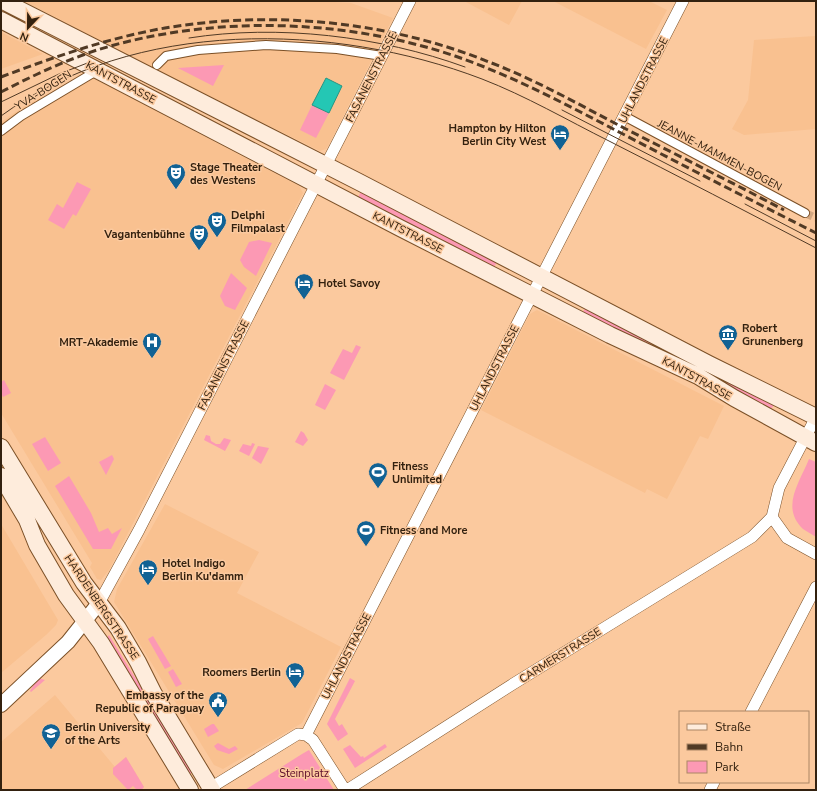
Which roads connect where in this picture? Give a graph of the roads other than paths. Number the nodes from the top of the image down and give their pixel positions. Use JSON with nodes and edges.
{"nodes":[{"id":1,"x":3,"y":1,"type":"edge"},
{"id":2,"x":410,"y":1,"type":"edge"},
{"id":3,"x":683,"y":1,"type":"edge"},
{"id":4,"x":1,"y":20,"type":"edge"},
{"id":5,"x":382,"y":56,"type":"junction"},
{"id":6,"x":157,"y":65,"type":"dead end"},
{"id":7,"x":98,"y":70,"type":"junction"},
{"id":8,"x":624,"y":116,"type":"junction"},
{"id":9,"x":1,"y":131,"type":"edge"},
{"id":10,"x":327,"y":166,"type":"junction"},
{"id":11,"x":317,"y":185,"type":"junction"},
{"id":12,"x":805,"y":213,"type":"tunnel mouth"},
{"id":13,"x":541,"y":277,"type":"junction"},
{"id":14,"x":532,"y":295,"type":"junction"},
{"id":15,"x":816,"y":417,"type":"edge"},
{"id":16,"x":811,"y":440,"type":"edge"},
{"id":17,"x":1,"y":447,"type":"edge"},
{"id":18,"x":1,"y":476,"type":"edge"},
{"id":19,"x":772,"y":517,"type":"junction"},
{"id":20,"x":816,"y":554,"type":"edge"},
{"id":21,"x":816,"y":586,"type":"edge"},
{"id":22,"x":99,"y":603,"type":"junction"},
{"id":23,"x":85,"y":621,"type":"junction"},
{"id":24,"x":1,"y":705,"type":"edge"},
{"id":25,"x":752,"y":711,"type":"edge"},
{"id":26,"x":306,"y":735,"type":"junction"},
{"id":27,"x":210,"y":789,"type":"edge"},
{"id":28,"x":190,"y":790,"type":"edge"},
{"id":29,"x":346,"y":790,"type":"edge"}],
"edges":[{"from":1,"to":10,"type":"main road","name":"KANTSTRASSE"},
{"from":2,"to":5,"type":"street","name":"FASANENSTRASSE"},
{"from":3,"to":8,"type":"street","name":"UHLANDSTRASSE"},
{"from":4,"to":7,"type":"main road","name":"KANTSTRASSE"},
{"from":5,"to":6,"type":"street"},
{"from":5,"to":10,"type":"street","name":"FASANENSTRASSE"},
{"from":7,"to":9,"type":"street","name":"YVA-BOGEN"},
{"from":7,"to":11,"type":"main road","name":"KANTSTRASSE"},
{"from":8,"to":12,"type":"street","name":"JEANNE-MAMMEN-BOGEN"},
{"from":8,"to":13,"type":"street","name":"UHLANDSTRASSE"},
{"from":10,"to":11,"type":"street","name":"FASANENSTRASSE"},
{"from":10,"to":13,"type":"main road","name":"KANTSTRASSE"},
{"from":11,"to":14,"type":"main road","name":"KANTSTRASSE"},
{"from":11,"to":22,"type":"street","name":"FASANENSTRASSE"},
{"from":13,"to":14,"type":"street","name":"UHLANDSTRASSE"},
{"from":13,"to":15,"type":"main road","name":"KANTSTRASSE"},
{"from":14,"to":16,"type":"main road","name":"KANTSTRASSE"},
{"from":14,"to":26,"type":"street","name":"UHLANDSTRASSE"},
{"from":15,"to":16,"type":"street"},
{"from":16,"to":19,"type":"street"},
{"from":17,"to":22,"type":"main road","name":"HARDENBERGSTRASSE"},
{"from":18,"to":23,"type":"main road","name":"HARDENBERGSTRASSE"},
{"from":19,"to":20,"type":"street"},
{"from":19,"to":29,"type":"street","name":"CARMERSTRASSE"},
{"from":21,"to":25,"type":"street"},
{"from":22,"to":23,"type":"street","name":"FASANENSTRASSE"},
{"from":22,"to":27,"type":"main road","name":"HARDENBERGSTRASSE"},
{"from":23,"to":24,"type":"street","name":"FASANENSTRASSE"},
{"from":23,"to":28,"type":"main road","name":"HARDENBERGSTRASSE"},
{"from":26,"to":27,"type":"street"},
{"from":26,"to":29,"type":"street"}]}
